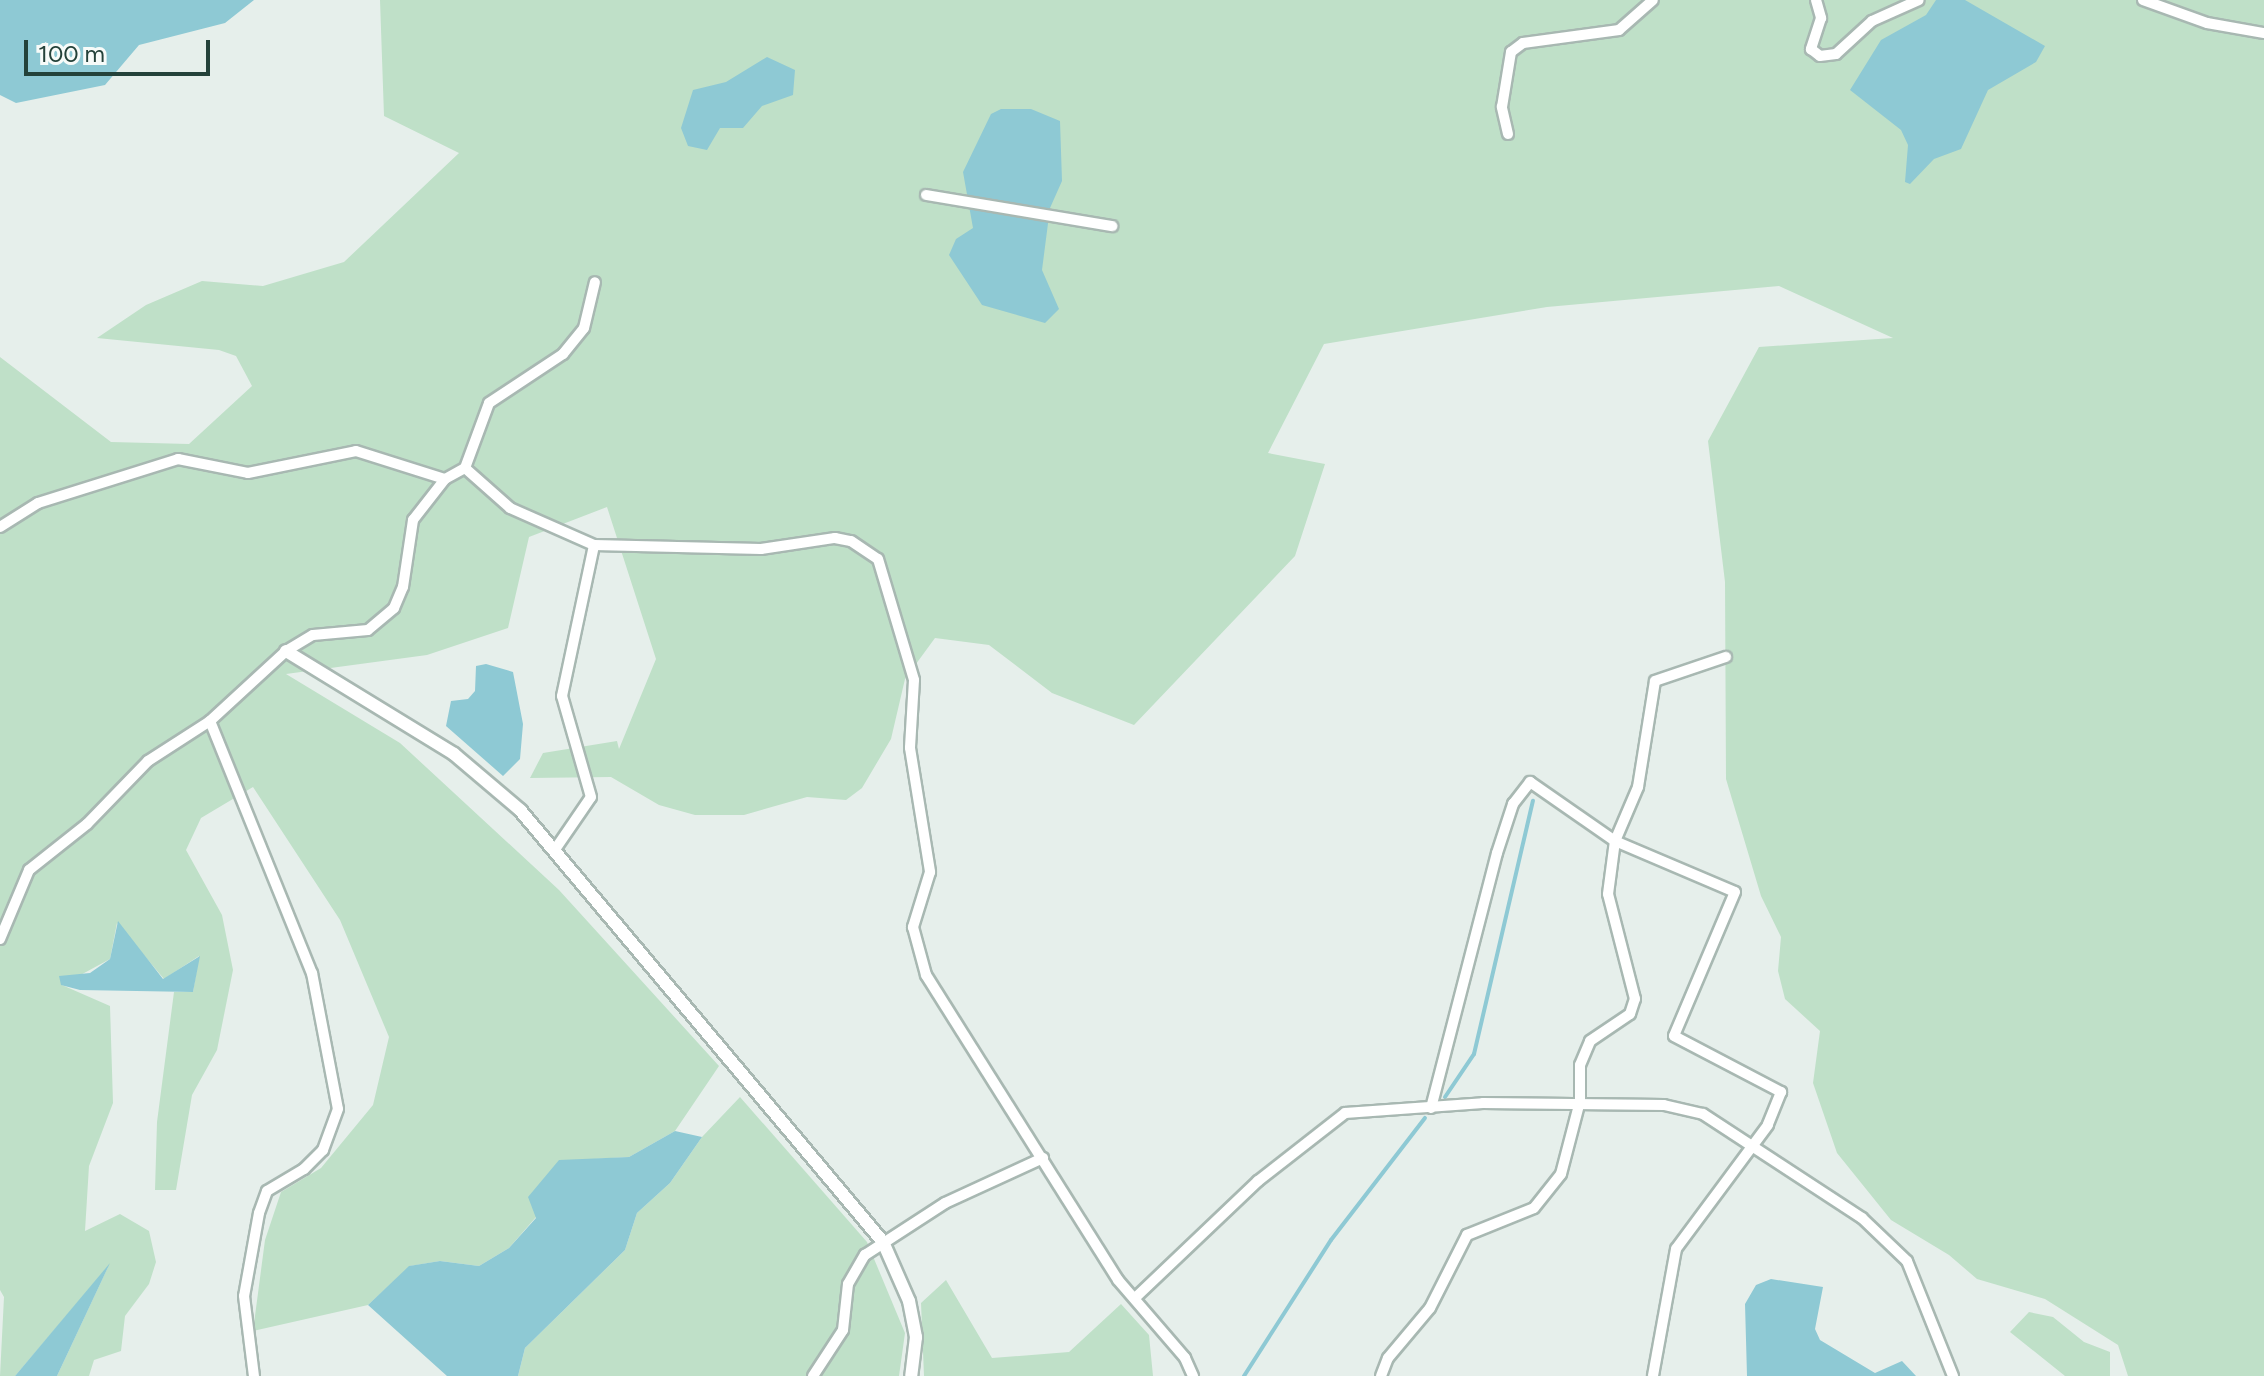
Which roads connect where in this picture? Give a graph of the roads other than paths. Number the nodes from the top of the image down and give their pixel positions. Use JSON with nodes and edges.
{"nodes":[{"id":1,"x":1653,"y":0,"type":"edge"},
{"id":2,"x":1816,"y":0,"type":"edge"},
{"id":3,"x":1919,"y":0,"type":"edge"},
{"id":4,"x":2143,"y":0,"type":"edge"},
{"id":5,"x":2264,"y":33,"type":"edge"},
{"id":6,"x":1508,"y":134,"type":"dead end"},
{"id":7,"x":926,"y":195,"type":"dead end"},
{"id":8,"x":1112,"y":226,"type":"dead end"},
{"id":9,"x":595,"y":282,"type":"dead end"},
{"id":10,"x":465,"y":468,"type":"junction"},
{"id":11,"x":445,"y":479,"type":"junction"},
{"id":12,"x":0,"y":527,"type":"edge"},
{"id":13,"x":594,"y":545,"type":"junction"},
{"id":14,"x":286,"y":651,"type":"junction"},
{"id":15,"x":1726,"y":657,"type":"dead end"},
{"id":16,"x":210,"y":721,"type":"junction"},
{"id":17,"x":1615,"y":841,"type":"junction"},
{"id":18,"x":554,"y":851,"type":"junction"},
{"id":19,"x":0,"y":939,"type":"edge"},
{"id":20,"x":1580,"y":1101,"type":"junction"},
{"id":21,"x":1431,"y":1108,"type":"junction"},
{"id":22,"x":1751,"y":1148,"type":"junction"},
{"id":23,"x":1043,"y":1158,"type":"junction"},
{"id":24,"x":883,"y":1242,"type":"junction"},
{"id":25,"x":1135,"y":1298,"type":"junction"},
{"id":26,"x":254,"y":1376,"type":"edge"},
{"id":27,"x":813,"y":1376,"type":"edge"},
{"id":28,"x":911,"y":1376,"type":"edge"},
{"id":29,"x":1193,"y":1376,"type":"edge"},
{"id":30,"x":1381,"y":1376,"type":"edge"},
{"id":31,"x":1653,"y":1376,"type":"edge"},
{"id":32,"x":1953,"y":1376,"type":"edge"}],
"edges":[{"from":1,"to":6,"type":"street"},
{"from":2,"to":3,"type":"street"},
{"from":4,"to":5,"type":"street"},
{"from":7,"to":8,"type":"street"},
{"from":9,"to":10,"type":"street"},
{"from":10,"to":11,"type":"street"},
{"from":10,"to":13,"type":"street"},
{"from":11,"to":12,"type":"street"},
{"from":11,"to":14,"type":"street"},
{"from":13,"to":18,"type":"street"},
{"from":13,"to":23,"type":"street"},
{"from":14,"to":16,"type":"street"},
{"from":14,"to":18,"type":"street"},
{"from":15,"to":17,"type":"street"},
{"from":16,"to":19,"type":"street"},
{"from":16,"to":26,"type":"street"},
{"from":17,"to":20,"type":"street"},
{"from":17,"to":21,"type":"street"},
{"from":17,"to":22,"type":"street"},
{"from":18,"to":24,"type":"street"},
{"from":20,"to":21,"type":"street"},
{"from":20,"to":22,"type":"street"},
{"from":20,"to":30,"type":"street"},
{"from":21,"to":25,"type":"street"},
{"from":22,"to":31,"type":"street"},
{"from":22,"to":32,"type":"street"},
{"from":23,"to":24,"type":"street"},
{"from":23,"to":25,"type":"street"},
{"from":24,"to":27,"type":"street"},
{"from":24,"to":28,"type":"street"},
{"from":25,"to":29,"type":"street"}]}
